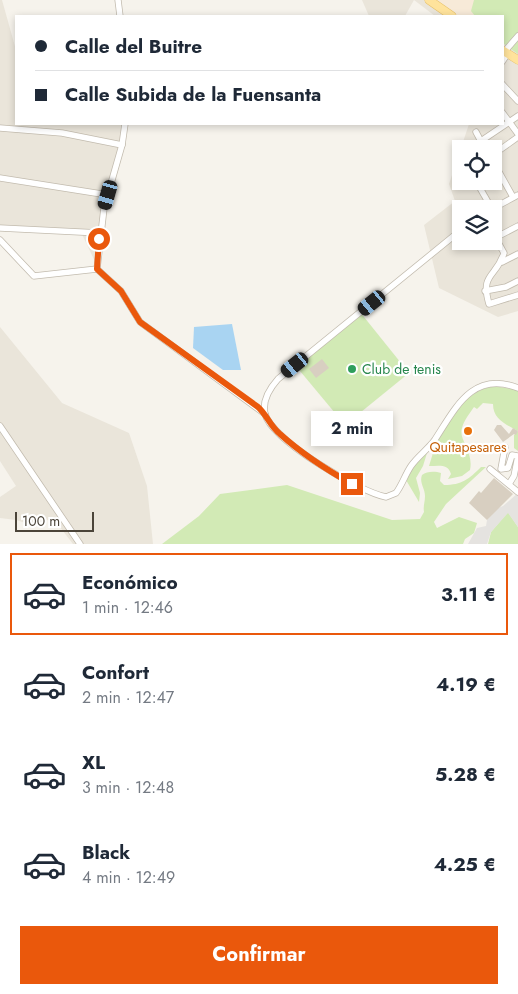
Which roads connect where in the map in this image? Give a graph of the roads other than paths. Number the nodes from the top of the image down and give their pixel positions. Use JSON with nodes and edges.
{"nodes":[{"id":1,"x":118,"y":0,"type":"edge"},
{"id":2,"x":428,"y":0,"type":"edge"},
{"id":3,"x":120,"y":15,"type":"edge"},
{"id":4,"x":450,"y":15,"type":"edge"},
{"id":5,"x":518,"y":36,"type":"edge"},
{"id":6,"x":505,"y":51,"type":"edge"},
{"id":7,"x":518,"y":60,"type":"edge"},
{"id":8,"x":504,"y":86,"type":"edge"},
{"id":9,"x":518,"y":101,"type":"edge"},
{"id":10,"x":504,"y":114,"type":"edge"},
{"id":11,"x":518,"y":116,"type":"edge"},
{"id":12,"x":510,"y":122,"type":"junction"},
{"id":13,"x":125,"y":125,"type":"edge"},
{"id":14,"x":0,"y":128,"type":"edge"},
{"id":15,"x":476,"y":132,"type":"dead end"},
{"id":16,"x":518,"y":135,"type":"edge"},
{"id":17,"x":480,"y":140,"type":"edge"},
{"id":18,"x":483,"y":140,"type":"edge"},
{"id":19,"x":122,"y":146,"type":"junction"},
{"id":20,"x":502,"y":148,"type":"edge"},
{"id":21,"x":502,"y":175,"type":"edge"},
{"id":22,"x":0,"y":178,"type":"edge"},
{"id":23,"x":108,"y":195,"type":"junction"},
{"id":24,"x":516,"y":196,"type":"edge"},
{"id":25,"x":502,"y":204,"type":"edge"},
{"id":26,"x":518,"y":226,"type":"edge"},
{"id":27,"x":0,"y":228,"type":"edge"},
{"id":28,"x":100,"y":233,"type":"junction"},
{"id":29,"x":502,"y":233,"type":"edge"},
{"id":30,"x":452,"y":237,"type":"edge"},
{"id":31,"x":0,"y":240,"type":"edge"},
{"id":32,"x":502,"y":249,"type":"edge"},
{"id":33,"x":518,"y":254,"type":"edge"},
{"id":34,"x":502,"y":262,"type":"junction"},
{"id":35,"x":97,"y":269,"type":"junction"},
{"id":36,"x":518,"y":281,"type":"edge"},
{"id":37,"x":485,"y":290,"type":"junction"},
{"id":38,"x":518,"y":296,"type":"edge"},
{"id":39,"x":518,"y":388,"type":"edge"},
{"id":40,"x":265,"y":414,"type":"junction"},
{"id":41,"x":0,"y":426,"type":"edge"},
{"id":42,"x":505,"y":447,"type":"dead end"},
{"id":43,"x":490,"y":469,"type":"dead end"},
{"id":44,"x":509,"y":484,"type":"junction"},
{"id":45,"x":518,"y":492,"type":"edge"},
{"id":46,"x":80,"y":544,"type":"edge"}],
"edges":[{"from":1,"to":3,"type":"street"},
{"from":2,"to":4,"type":"main road"},
{"from":5,"to":6,"type":"street"},
{"from":6,"to":7,"type":"main road"},
{"from":8,"to":9,"type":"street"},
{"from":10,"to":12,"type":"street"},
{"from":11,"to":12,"type":"street"},
{"from":12,"to":16,"type":"street"},
{"from":12,"to":18,"type":"street"},
{"from":13,"to":19,"type":"street"},
{"from":14,"to":19,"type":"street"},
{"from":15,"to":17,"type":"street"},
{"from":16,"to":20,"type":"street"},
{"from":19,"to":23,"type":"street"},
{"from":21,"to":24,"type":"street"},
{"from":22,"to":23,"type":"street"},
{"from":23,"to":28,"type":"street"},
{"from":24,"to":25,"type":"street"},
{"from":26,"to":29,"type":"street"},
{"from":27,"to":28,"type":"street"},
{"from":28,"to":35,"type":"street"},
{"from":30,"to":40,"type":"street"},
{"from":31,"to":35,"type":"street"},
{"from":32,"to":34,"type":"street"},
{"from":33,"to":34,"type":"street"},
{"from":34,"to":37,"type":"street"},
{"from":35,"to":40,"type":"street"},
{"from":36,"to":37,"type":"street"},
{"from":37,"to":38,"type":"street"},
{"from":39,"to":40,"type":"street"},
{"from":41,"to":46,"type":"street"},
{"from":42,"to":44,"type":"street"},
{"from":43,"to":44,"type":"street"},
{"from":44,"to":45,"type":"street"}]}
